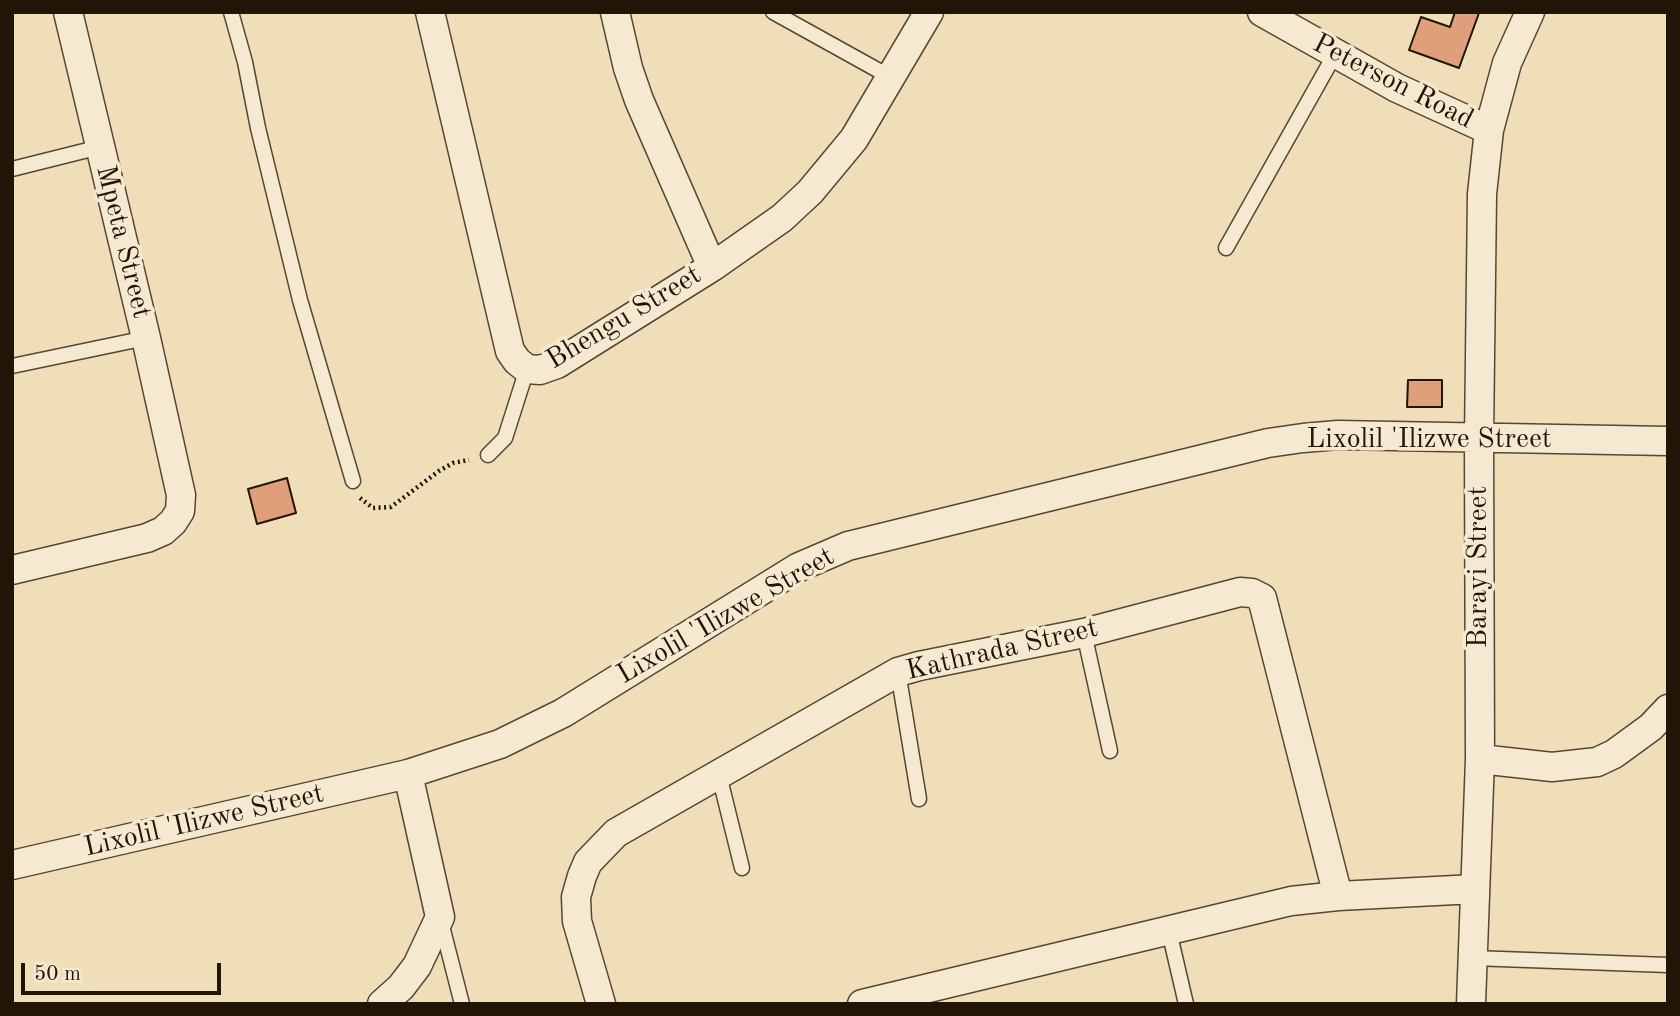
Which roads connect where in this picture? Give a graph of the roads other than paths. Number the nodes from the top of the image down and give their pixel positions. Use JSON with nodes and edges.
{"nodes":[{"id":1,"x":68,"y":12,"type":"edge"},
{"id":2,"x":231,"y":12,"type":"edge"},
{"id":3,"x":430,"y":12,"type":"edge"},
{"id":4,"x":615,"y":12,"type":"edge"},
{"id":5,"x":773,"y":12,"type":"edge"},
{"id":6,"x":929,"y":12,"type":"edge"},
{"id":7,"x":1262,"y":12,"type":"edge"},
{"id":8,"x":1530,"y":12,"type":"edge"},
{"id":9,"x":1335,"y":54,"type":"junction"},
{"id":10,"x":892,"y":78,"type":"junction"},
{"id":11,"x":1489,"y":130,"type":"junction"},
{"id":12,"x":100,"y":147,"type":"junction"},
{"id":13,"x":12,"y":169,"type":"edge"},
{"id":14,"x":1226,"y":248,"type":"dead end"},
{"id":15,"x":712,"y":267,"type":"junction"},
{"id":16,"x":146,"y":338,"type":"junction"},
{"id":17,"x":12,"y":366,"type":"edge"},
{"id":18,"x":527,"y":369,"type":"junction"},
{"id":19,"x":1479,"y":439,"type":"junction"},
{"id":20,"x":1668,"y":442,"type":"edge"},
{"id":21,"x":488,"y":455,"type":"road end"},
{"id":22,"x":353,"y":481,"type":"road end"},
{"id":23,"x":12,"y":569,"type":"edge"},
{"id":24,"x":1084,"y":633,"type":"junction"},
{"id":25,"x":898,"y":672,"type":"junction"},
{"id":26,"x":1662,"y":726,"type":"edge"},
{"id":27,"x":1110,"y":751,"type":"dead end"},
{"id":28,"x":1480,"y":760,"type":"junction"},
{"id":29,"x":408,"y":774,"type":"junction"},
{"id":30,"x":719,"y":775,"type":"junction"},
{"id":31,"x":919,"y":799,"type":"dead end"},
{"id":32,"x":12,"y":865,"type":"edge"},
{"id":33,"x":742,"y":868,"type":"dead end"},
{"id":34,"x":1475,"y":889,"type":"junction"},
{"id":35,"x":1338,"y":896,"type":"junction"},
{"id":36,"x":440,"y":918,"type":"junction"},
{"id":37,"x":1169,"y":931,"type":"junction"},
{"id":38,"x":1472,"y":958,"type":"junction"},
{"id":39,"x":1668,"y":965,"type":"edge"},
{"id":40,"x":383,"y":1004,"type":"edge"},
{"id":41,"x":463,"y":1004,"type":"edge"},
{"id":42,"x":601,"y":1004,"type":"edge"},
{"id":43,"x":862,"y":1004,"type":"edge"},
{"id":44,"x":1186,"y":1004,"type":"edge"},
{"id":45,"x":1471,"y":1004,"type":"edge"}],
"edges":[{"from":1,"to":12,"type":"street","name":"Mpeta Street"},
{"from":2,"to":22,"type":"lane"},
{"from":3,"to":18,"type":"street","name":"Bhengu Street"},
{"from":4,"to":15,"type":"street"},
{"from":5,"to":10,"type":"lane"},
{"from":6,"to":10,"type":"street","name":"Bhengu Street"},
{"from":7,"to":9,"type":"street","name":"Peterson Road"},
{"from":8,"to":11,"type":"street","name":"Barayi Street"},
{"from":9,"to":11,"type":"street","name":"Peterson Road"},
{"from":9,"to":14,"type":"lane"},
{"from":10,"to":15,"type":"street","name":"Bhengu Street"},
{"from":11,"to":19,"type":"street","name":"Barayi Street"},
{"from":12,"to":13,"type":"lane","name":"Mpeta Street"},
{"from":12,"to":16,"type":"street","name":"Mpeta Street"},
{"from":15,"to":18,"type":"street","name":"Bhengu Street"},
{"from":16,"to":17,"type":"lane","name":"Mpeta Street"},
{"from":16,"to":23,"type":"street","name":"Mpeta Street"},
{"from":18,"to":21,"type":"lane"},
{"from":19,"to":20,"type":"street","name":"Lixolil 'Ilizwe Street"},
{"from":19,"to":28,"type":"street","name":"Barayi Street"},
{"from":19,"to":29,"type":"street","name":"Lixolil 'Ilizwe Street"},
{"from":24,"to":25,"type":"street","name":"Kathrada Street"},
{"from":24,"to":27,"type":"lane"},
{"from":24,"to":35,"type":"street","name":"Kathrada Street"},
{"from":25,"to":30,"type":"street","name":"Kathrada Street"},
{"from":25,"to":31,"type":"lane"},
{"from":26,"to":28,"type":"street"},
{"from":28,"to":34,"type":"street","name":"Barayi Street"},
{"from":29,"to":32,"type":"street","name":"Lixolil 'Ilizwe Street"},
{"from":29,"to":36,"type":"street"},
{"from":30,"to":33,"type":"lane"},
{"from":30,"to":42,"type":"street","name":"Kathrada Street"},
{"from":34,"to":35,"type":"street"},
{"from":34,"to":38,"type":"street","name":"Barayi Street"},
{"from":35,"to":37,"type":"street"},
{"from":36,"to":40,"type":"street"},
{"from":36,"to":41,"type":"lane"},
{"from":37,"to":43,"type":"street"},
{"from":37,"to":44,"type":"lane"},
{"from":38,"to":39,"type":"lane"},
{"from":38,"to":45,"type":"street","name":"Barayi Street"}]}
